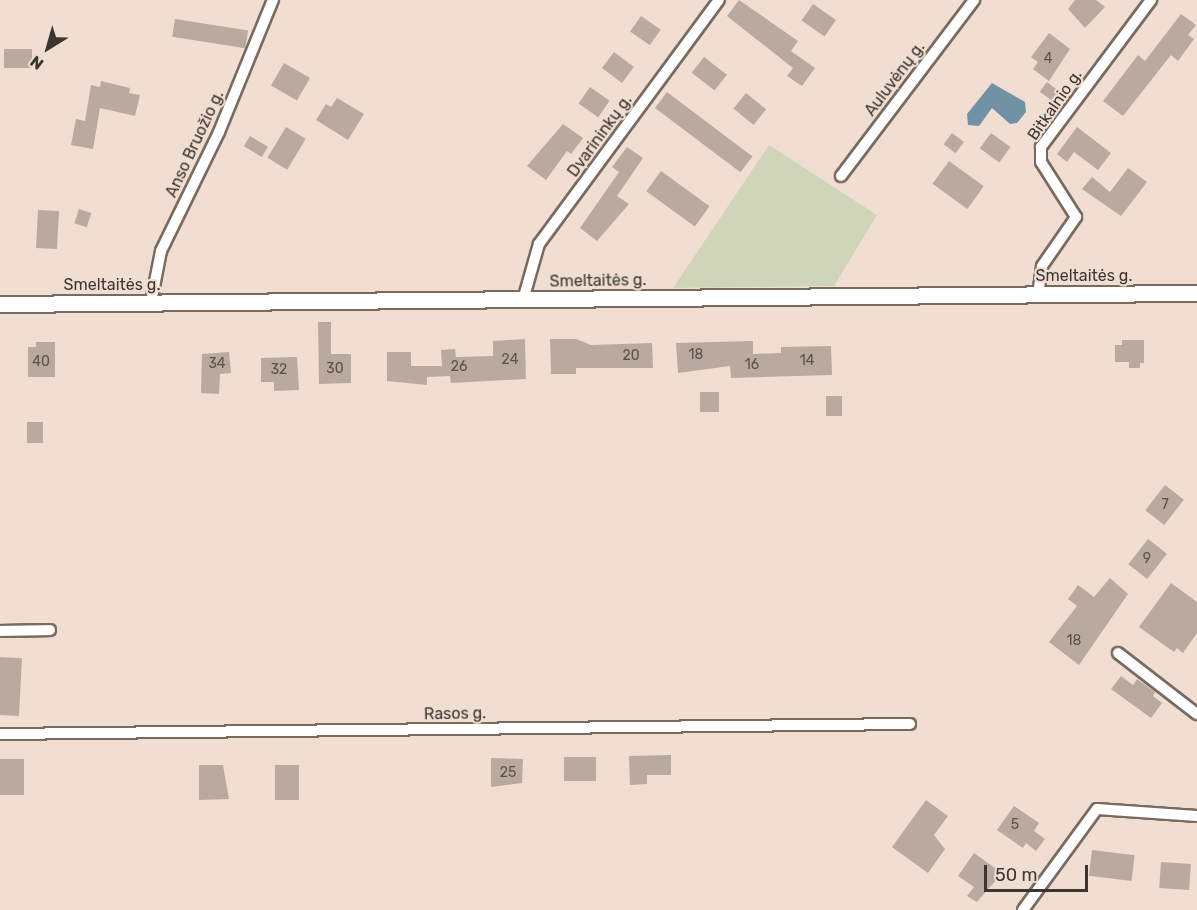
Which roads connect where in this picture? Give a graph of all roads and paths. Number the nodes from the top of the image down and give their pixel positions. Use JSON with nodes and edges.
{"nodes":[{"id":1,"x":273,"y":0,"type":"edge"},
{"id":2,"x":719,"y":0,"type":"edge"},
{"id":3,"x":974,"y":0,"type":"edge"},
{"id":4,"x":1150,"y":0,"type":"edge"},
{"id":5,"x":841,"y":176,"type":"dead end"},
{"id":6,"x":1197,"y":293,"type":"edge"},
{"id":7,"x":1038,"y":295,"type":"junction"},
{"id":8,"x":523,"y":300,"type":"junction"},
{"id":9,"x":151,"y":302,"type":"junction"},
{"id":10,"x":0,"y":304,"type":"edge"},
{"id":11,"x":50,"y":630,"type":"dead end"},
{"id":12,"x":0,"y":631,"type":"edge"},
{"id":13,"x":1119,"y":653,"type":"dead end"},
{"id":14,"x":1197,"y":714,"type":"edge"},
{"id":15,"x":910,"y":724,"type":"dead end"},
{"id":16,"x":0,"y":734,"type":"edge"},
{"id":17,"x":1197,"y":816,"type":"edge"},
{"id":18,"x":1023,"y":910,"type":"edge"}],
"edges":[{"from":1,"to":9,"type":"street","name":"Anso Bruožio g."},
{"from":2,"to":8,"type":"street","name":"Dvarininkų g."},
{"from":3,"to":5,"type":"street","name":"Auluvėnų g."},
{"from":4,"to":7,"type":"street","name":"Bitkalnio g."},
{"from":6,"to":7,"type":"main road","name":"Smeltaitės g."},
{"from":7,"to":8,"type":"main road","name":"Smeltaitės g."},
{"from":8,"to":9,"type":"main road","name":"Smeltaitės g."},
{"from":9,"to":10,"type":"main road","name":"Smeltaitės g."},
{"from":11,"to":12,"type":"street"},
{"from":13,"to":14,"type":"street"},
{"from":15,"to":16,"type":"street","name":"Rasos g."},
{"from":17,"to":18,"type":"street"}]}
